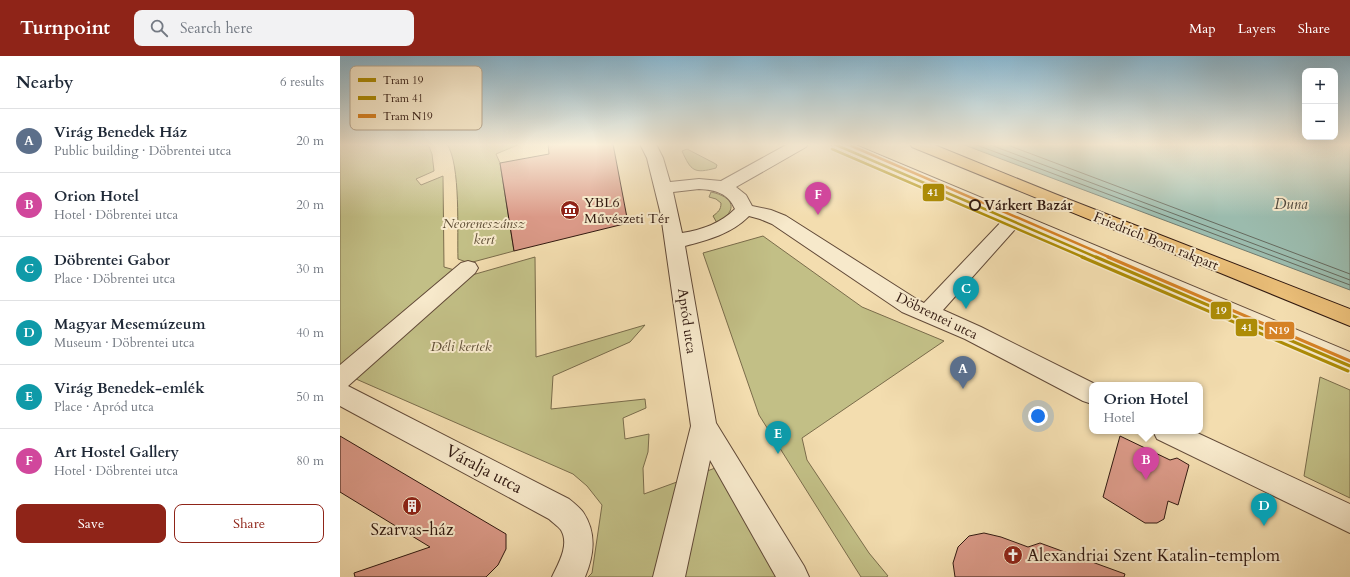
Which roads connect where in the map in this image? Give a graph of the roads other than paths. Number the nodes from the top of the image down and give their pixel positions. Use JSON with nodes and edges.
{"nodes":[{"id":1,"x":658,"y":168,"type":"edge"},
{"id":2,"x":757,"y":168,"type":"edge"},
{"id":3,"x":896,"y":168,"type":"edge"},
{"id":4,"x":977,"y":168,"type":"edge"},
{"id":5,"x":724,"y":187,"type":"junction"},
{"id":6,"x":664,"y":188,"type":"junction"},
{"id":7,"x":745,"y":210,"type":"junction"},
{"id":8,"x":1014,"y":219,"type":"junction"},
{"id":9,"x":675,"y":241,"type":"junction"},
{"id":10,"x":468,"y":268,"type":"dead end"},
{"id":11,"x":927,"y":314,"type":"junction"},
{"id":12,"x":1350,"y":318,"type":"edge"},
{"id":13,"x":1350,"y":362,"type":"edge"},
{"id":14,"x":340,"y":379,"type":"edge"},
{"id":15,"x":1089,"y":392,"type":"edge"},
{"id":16,"x":340,"y":394,"type":"edge"},
{"id":17,"x":704,"y":426,"type":"junction"},
{"id":18,"x":1172,"y":434,"type":"edge"},
{"id":19,"x":1350,"y":519,"type":"edge"},
{"id":20,"x":568,"y":577,"type":"edge"},
{"id":21,"x":669,"y":577,"type":"edge"},
{"id":22,"x":793,"y":577,"type":"edge"}],
"edges":[{"from":1,"to":6,"type":"street","name":"Apród utca"},
{"from":2,"to":5,"type":"street"},
{"from":3,"to":8,"type":"street"},
{"from":4,"to":12,"type":"main road","name":"Friedrich Born rakpart"},
{"from":5,"to":6,"type":"street"},
{"from":5,"to":7,"type":"street"},
{"from":6,"to":9,"type":"street","name":"Apród utca"},
{"from":7,"to":9,"type":"street"},
{"from":7,"to":11,"type":"street","name":"Döbrentei utca"},
{"from":8,"to":11,"type":"street"},
{"from":8,"to":13,"type":"street"},
{"from":9,"to":17,"type":"street","name":"Apród utca"},
{"from":10,"to":14,"type":"street"},
{"from":11,"to":15,"type":"street","name":"Döbrentei utca"},
{"from":16,"to":20,"type":"street","name":"Váralja utca"},
{"from":17,"to":21,"type":"street","name":"Apród utca"},
{"from":17,"to":22,"type":"street","name":"Apród utca"},
{"from":18,"to":19,"type":"street"}]}
